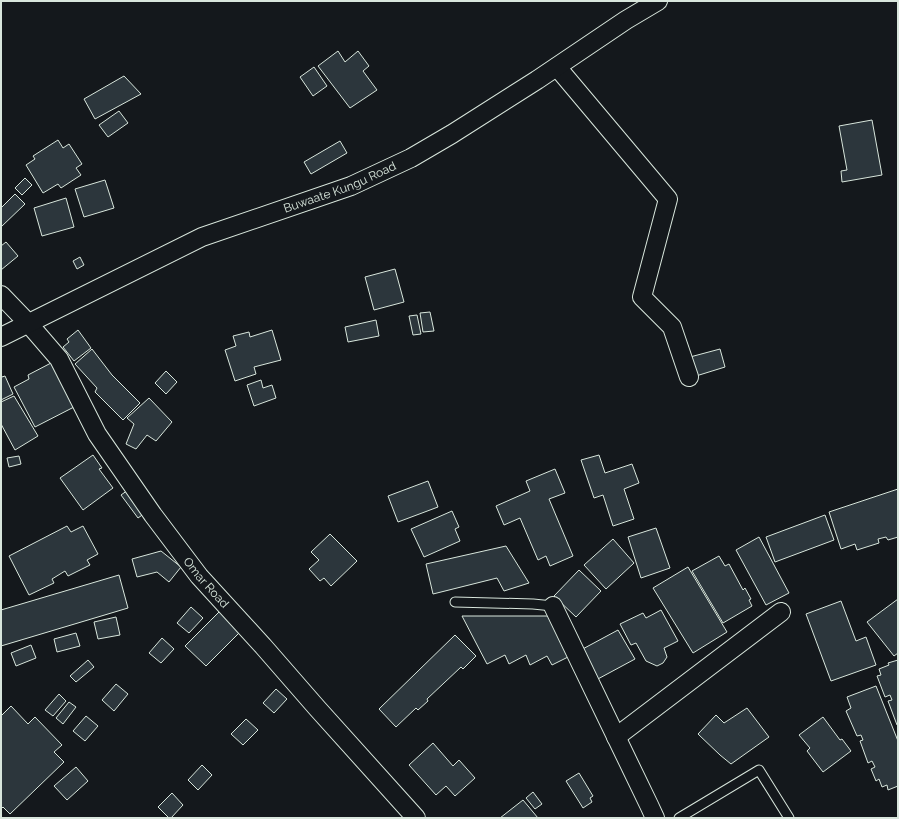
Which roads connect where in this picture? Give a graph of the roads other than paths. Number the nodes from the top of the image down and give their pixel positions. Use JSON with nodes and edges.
{"nodes":[{"id":1,"x":658,"y":1,"type":"edge"},
{"id":2,"x":557,"y":67,"type":"junction"},
{"id":3,"x":1,"y":295,"type":"edge"},
{"id":4,"x":28,"y":323,"type":"junction"},
{"id":5,"x":1,"y":336,"type":"edge"},
{"id":6,"x":689,"y":377,"type":"dead end"},
{"id":7,"x":455,"y":602,"type":"dead end"},
{"id":8,"x":553,"y":606,"type":"joint"},
{"id":9,"x":781,"y":612,"type":"dead end"},
{"id":10,"x":616,"y":737,"type":"junction"},
{"id":11,"x":416,"y":818,"type":"edge"},
{"id":12,"x":654,"y":818,"type":"edge"},
{"id":13,"x":679,"y":818,"type":"edge"},
{"id":14,"x":789,"y":818,"type":"edge"}],
"edges":[{"from":1,"to":2,"type":"street","name":"Buwaate Kungu Road"},
{"from":2,"to":4,"type":"street","name":"Buwaate Kungu Road"},
{"from":2,"to":6,"type":"street"},
{"from":3,"to":4,"type":"street","name":"Omar Road"},
{"from":4,"to":5,"type":"street","name":"Buwaate Kungu Road"},
{"from":4,"to":11,"type":"street","name":"Omar Road"},
{"from":7,"to":8,"type":"lane"},
{"from":8,"to":10,"type":"street"},
{"from":9,"to":10,"type":"street"},
{"from":10,"to":12,"type":"street"},
{"from":13,"to":14,"type":"lane"}]}
